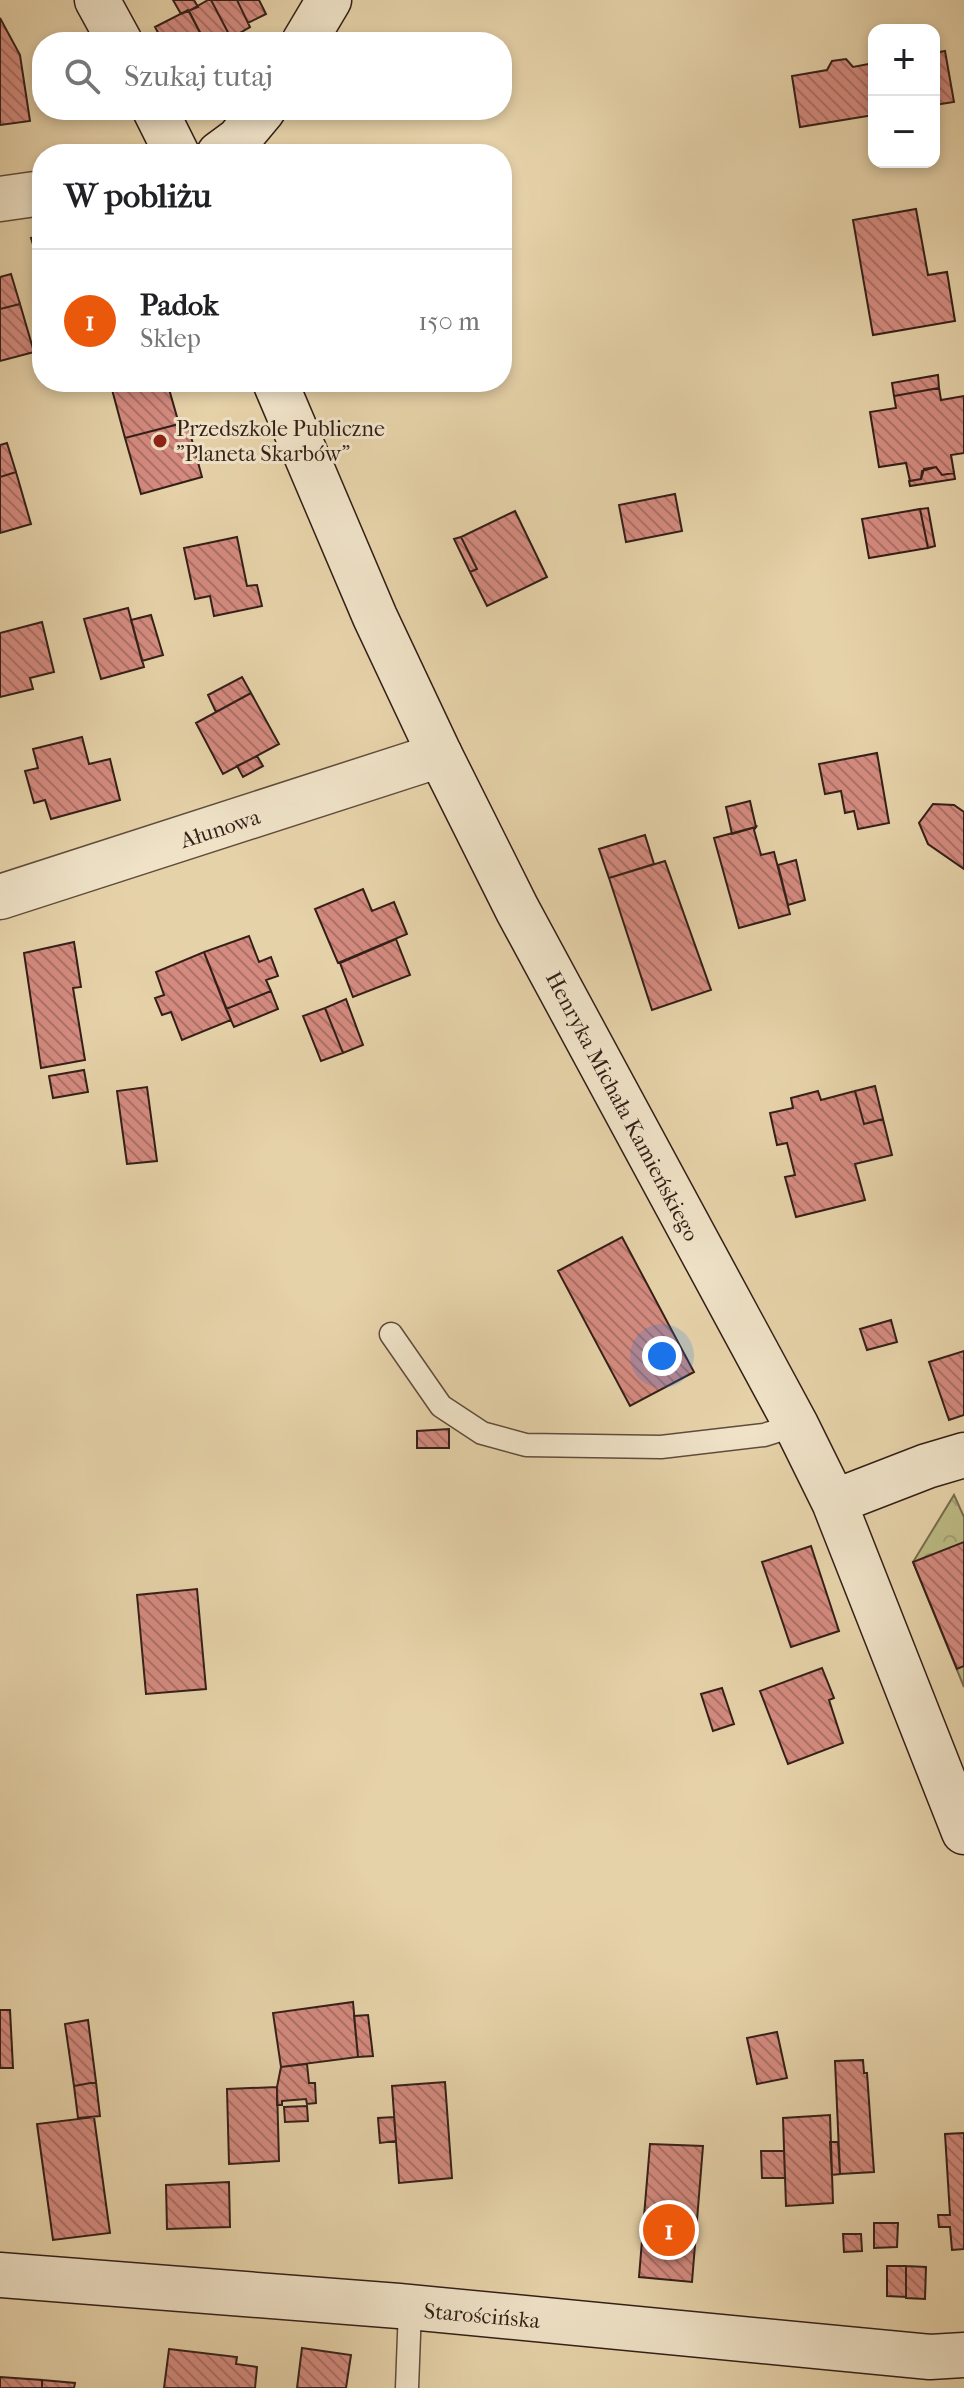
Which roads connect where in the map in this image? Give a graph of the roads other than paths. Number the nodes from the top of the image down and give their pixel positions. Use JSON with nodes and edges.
{"nodes":[{"id":1,"x":97,"y":0,"type":"edge"},
{"id":2,"x":329,"y":0,"type":"edge"},
{"id":3,"x":115,"y":32,"type":"edge"},
{"id":4,"x":310,"y":32,"type":"edge"},
{"id":5,"x":160,"y":120,"type":"edge"},
{"id":6,"x":255,"y":120,"type":"edge"},
{"id":7,"x":172,"y":144,"type":"edge"},
{"id":8,"x":233,"y":144,"type":"edge"},
{"id":9,"x":32,"y":194,"type":"edge"},
{"id":10,"x":0,"y":199,"type":"edge"},
{"id":11,"x":279,"y":392,"type":"edge"},
{"id":12,"x":440,"y":755,"type":"junction"},
{"id":13,"x":3,"y":888,"type":"edge"},
{"id":14,"x":391,"y":1334,"type":"dead end"},
{"id":15,"x":796,"y":1425,"type":"junction"},
{"id":16,"x":964,"y":1455,"type":"edge"},
{"id":17,"x":834,"y":1502,"type":"junction"},
{"id":18,"x":964,"y":1832,"type":"edge"},
{"id":19,"x":0,"y":2275,"type":"edge"},
{"id":20,"x":410,"y":2308,"type":"junction"},
{"id":21,"x":964,"y":2355,"type":"edge"},
{"id":22,"x":407,"y":2388,"type":"edge"}],
"edges":[{"from":1,"to":3,"type":"street"},
{"from":2,"to":4,"type":"street"},
{"from":5,"to":7,"type":"street"},
{"from":6,"to":8,"type":"street"},
{"from":9,"to":10,"type":"street"},
{"from":11,"to":12,"type":"street","name":"Henryka Michała Kamieńskiego"},
{"from":12,"to":13,"type":"street","name":"Ałunowa"},
{"from":12,"to":15,"type":"street","name":"Henryka Michała Kamieńskiego"},
{"from":14,"to":15,"type":"lane"},
{"from":15,"to":17,"type":"street","name":"Henryka Michała Kamieńskiego"},
{"from":16,"to":17,"type":"street"},
{"from":17,"to":18,"type":"street","name":"Henryka Michała Kamieńskiego"},
{"from":19,"to":20,"type":"street","name":"Starościńska"},
{"from":20,"to":21,"type":"street","name":"Starościńska"},
{"from":20,"to":22,"type":"lane"}]}
